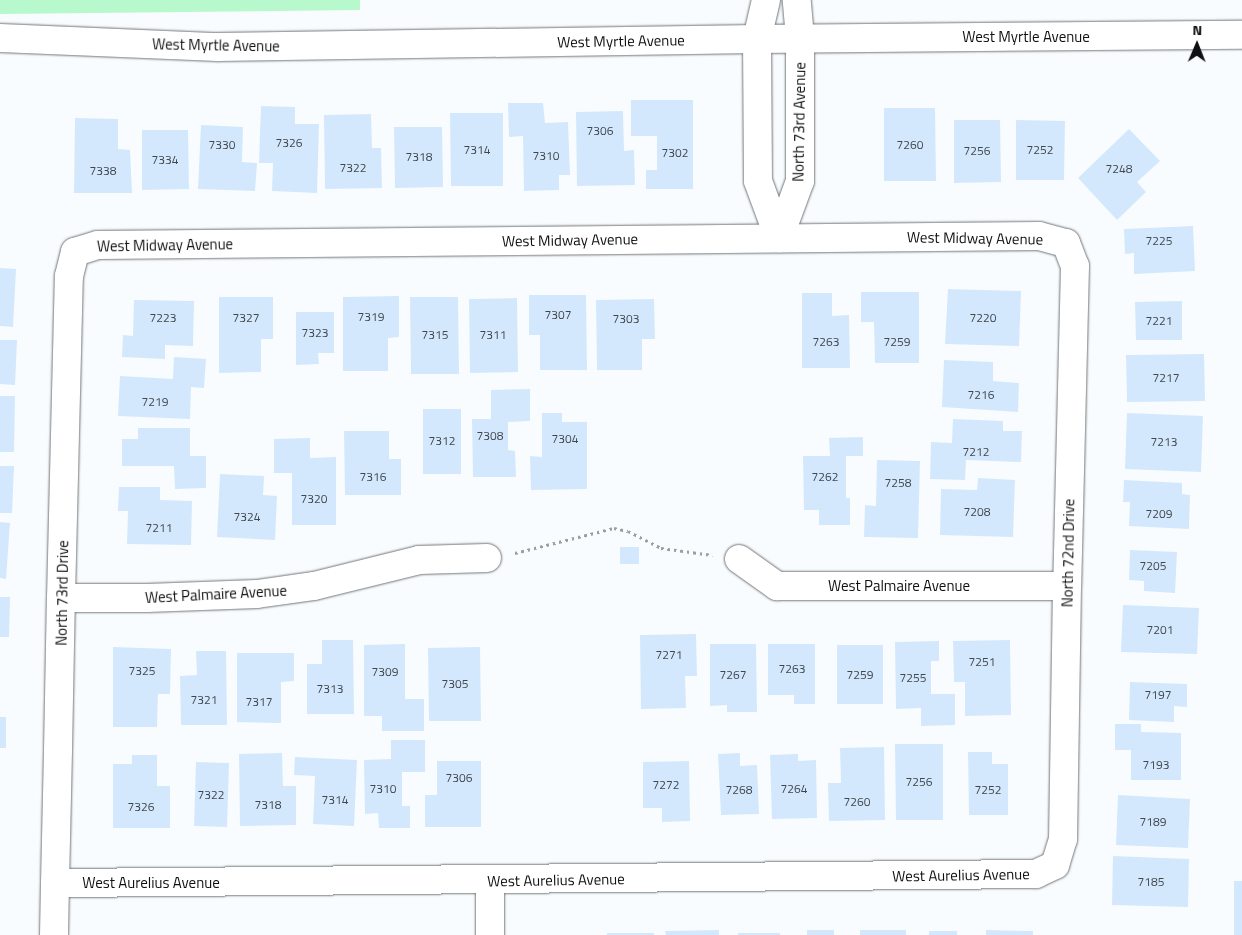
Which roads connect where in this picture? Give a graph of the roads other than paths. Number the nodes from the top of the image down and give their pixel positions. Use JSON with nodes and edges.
{"nodes":[{"id":1,"x":766,"y":0,"type":"edge"},
{"id":2,"x":797,"y":0,"type":"edge"},
{"id":3,"x":1242,"y":35,"type":"edge"},
{"id":4,"x":0,"y":38,"type":"edge"},
{"id":5,"x":800,"y":38,"type":"junction"},
{"id":6,"x":757,"y":39,"type":"junction"},
{"id":7,"x":758,"y":150,"type":"junction"},
{"id":8,"x":800,"y":150,"type":"junction"},
{"id":9,"x":779,"y":238,"type":"junction"},
{"id":10,"x":1066,"y":243,"type":"joint"},
{"id":11,"x":75,"y":252,"type":"joint"},
{"id":12,"x":488,"y":558,"type":"road end"},
{"id":13,"x":739,"y":559,"type":"road end"},
{"id":14,"x":1067,"y":586,"type":"junction"},
{"id":15,"x":61,"y":598,"type":"junction"},
{"id":16,"x":1055,"y":865,"type":"joint"},
{"id":17,"x":490,"y":880,"type":"junction"},
{"id":18,"x":55,"y":883,"type":"junction"},
{"id":19,"x":54,"y":935,"type":"edge"},
{"id":20,"x":490,"y":935,"type":"edge"}],
"edges":[{"from":1,"to":6,"type":"street"},
{"from":2,"to":5,"type":"street","name":"North 73rd Avenue"},
{"from":3,"to":5,"type":"street","name":"West Myrtle Avenue"},
{"from":4,"to":6,"type":"street","name":"West Myrtle Avenue"},
{"from":5,"to":6,"type":"street","name":"West Myrtle Avenue"},
{"from":5,"to":8,"type":"street","name":"North 73rd Avenue"},
{"from":6,"to":7,"type":"street"},
{"from":7,"to":8,"type":"street"},
{"from":7,"to":9,"type":"street"},
{"from":8,"to":9,"type":"street","name":"North 73rd Avenue"},
{"from":9,"to":10,"type":"street","name":"West Midway Avenue"},
{"from":9,"to":11,"type":"street","name":"West Midway Avenue"},
{"from":10,"to":14,"type":"street","name":"North 72nd Drive"},
{"from":11,"to":15,"type":"street","name":"North 73rd Drive"},
{"from":12,"to":15,"type":"street","name":"West Palmaire Avenue"},
{"from":13,"to":14,"type":"street","name":"West Palmaire Avenue"},
{"from":14,"to":16,"type":"street","name":"North 72nd Drive"},
{"from":15,"to":18,"type":"street","name":"North 73rd Drive"},
{"from":16,"to":17,"type":"street","name":"West Aurelius Avenue"},
{"from":17,"to":18,"type":"street","name":"West Aurelius Avenue"},
{"from":17,"to":20,"type":"street"},
{"from":18,"to":19,"type":"street","name":"North 73rd Drive"}]}
